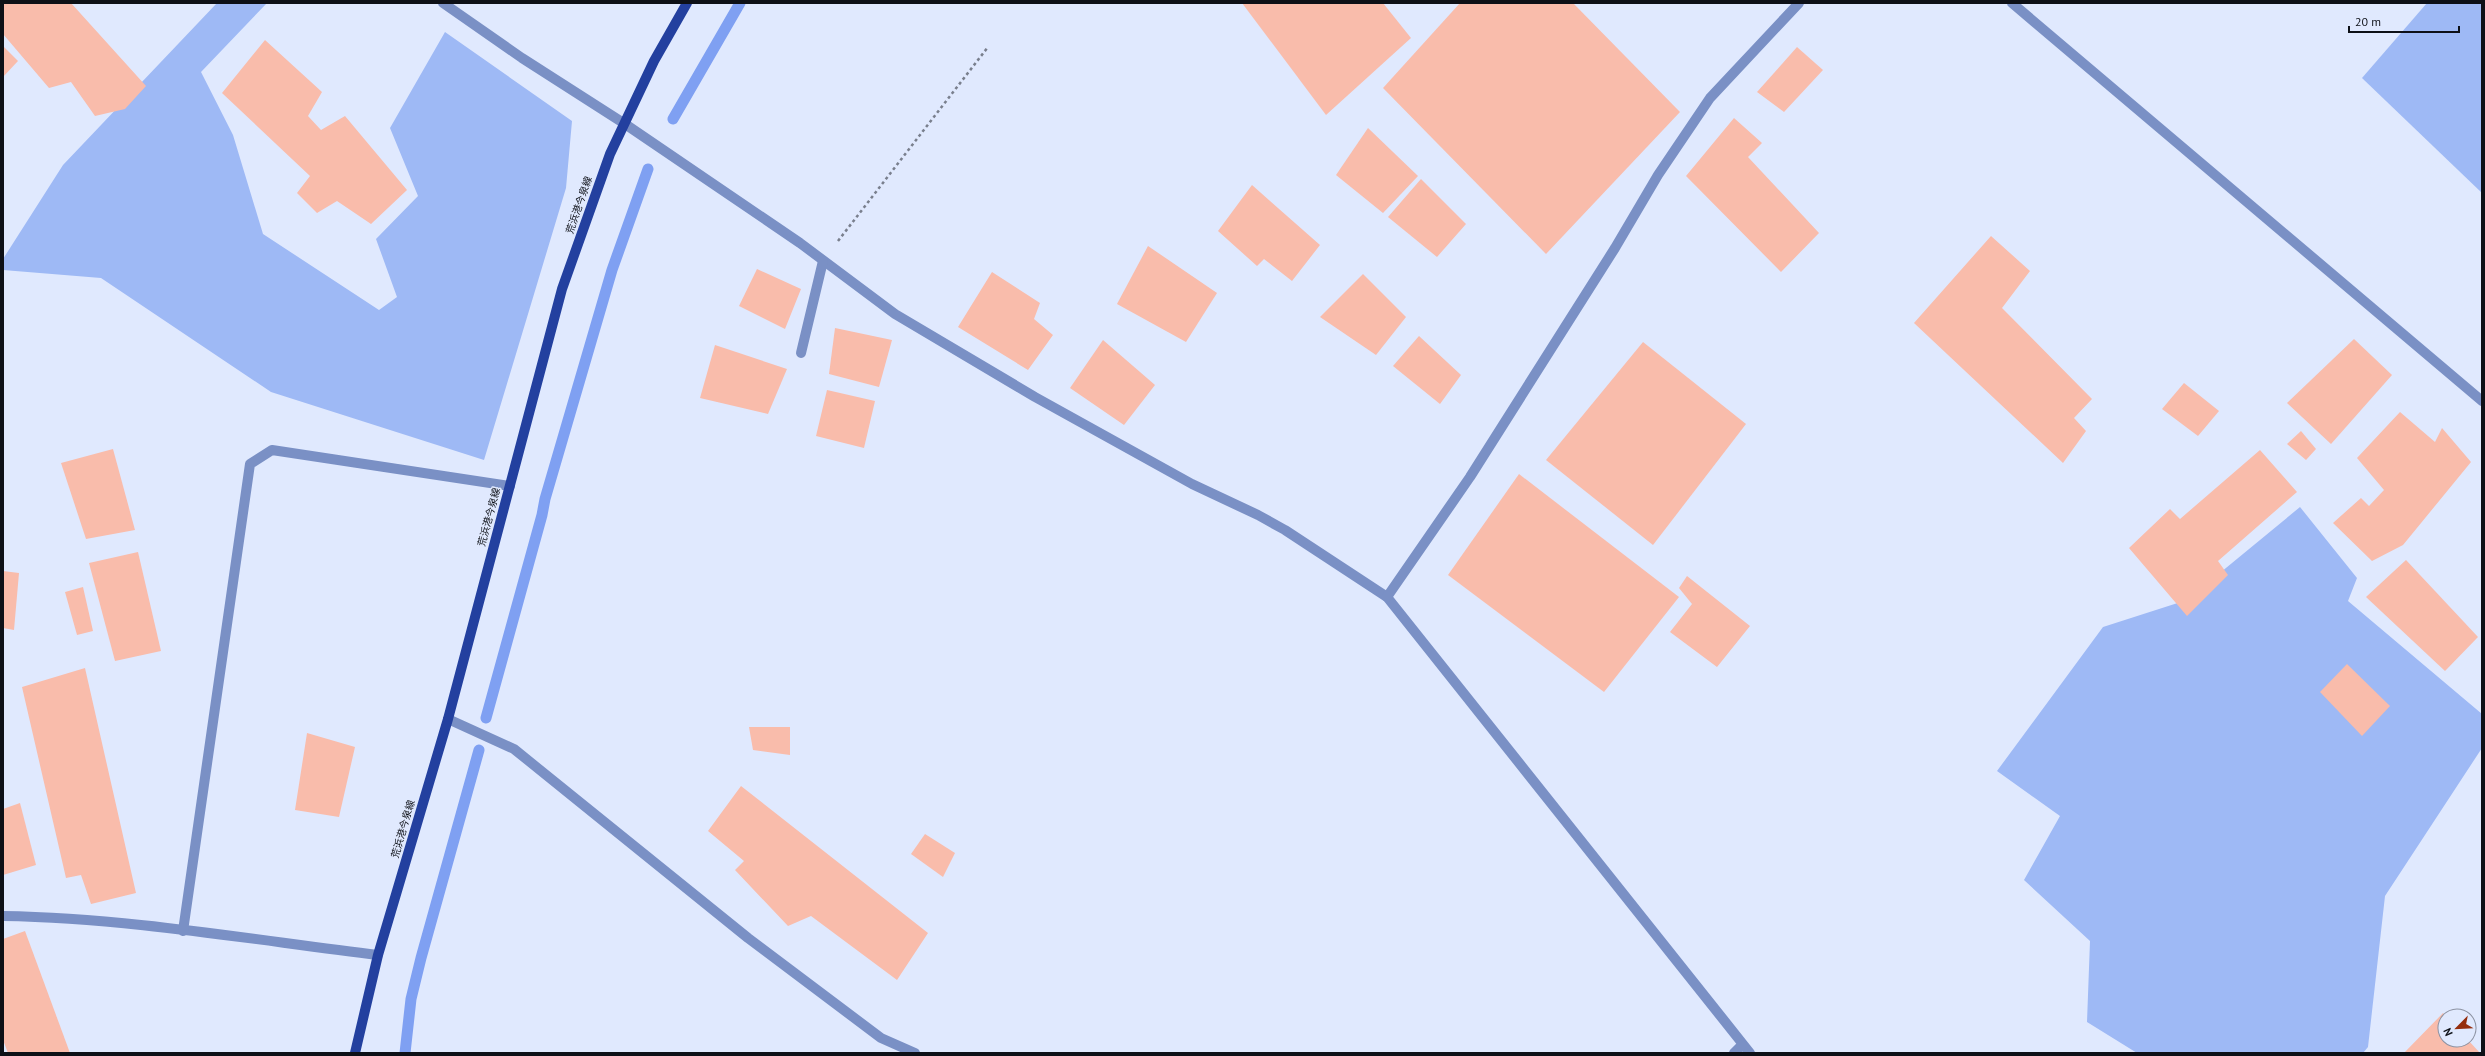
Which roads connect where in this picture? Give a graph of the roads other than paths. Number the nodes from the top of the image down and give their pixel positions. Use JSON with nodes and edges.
{"nodes":[{"id":1,"x":443,"y":3,"type":"edge"},
{"id":2,"x":687,"y":3,"type":"edge"},
{"id":3,"x":1799,"y":3,"type":"edge"},
{"id":4,"x":2012,"y":3,"type":"edge"},
{"id":5,"x":625,"y":124,"type":"junction"},
{"id":6,"x":823,"y":261,"type":"junction"},
{"id":7,"x":801,"y":353,"type":"dead end"},
{"id":8,"x":2482,"y":401,"type":"edge"},
{"id":9,"x":510,"y":486,"type":"junction"},
{"id":10,"x":1387,"y":597,"type":"junction"},
{"id":11,"x":448,"y":719,"type":"junction"},
{"id":12,"x":3,"y":916,"type":"edge"},
{"id":13,"x":182,"y":931,"type":"junction"},
{"id":14,"x":378,"y":955,"type":"junction"},
{"id":15,"x":1742,"y":1045,"type":"junction"},
{"id":16,"x":355,"y":1053,"type":"edge"},
{"id":17,"x":915,"y":1053,"type":"edge"},
{"id":18,"x":1734,"y":1053,"type":"edge"},
{"id":19,"x":1750,"y":1053,"type":"edge"}],
"edges":[{"from":1,"to":5,"type":"street"},
{"from":2,"to":5,"type":"main road","name":"荒浜港今泉線"},
{"from":3,"to":10,"type":"street"},
{"from":4,"to":8,"type":"street"},
{"from":5,"to":6,"type":"street"},
{"from":5,"to":9,"type":"main road","name":"荒浜港今泉線"},
{"from":6,"to":7,"type":"street"},
{"from":6,"to":10,"type":"street"},
{"from":9,"to":11,"type":"main road","name":"荒浜港今泉線"},
{"from":9,"to":13,"type":"street"},
{"from":10,"to":15,"type":"street"},
{"from":11,"to":14,"type":"main road","name":"荒浜港今泉線"},
{"from":11,"to":17,"type":"street"},
{"from":12,"to":13,"type":"street"},
{"from":13,"to":14,"type":"street"},
{"from":14,"to":16,"type":"main road","name":"荒浜港今泉線"},
{"from":15,"to":18,"type":"street"},
{"from":15,"to":19,"type":"street"}]}
